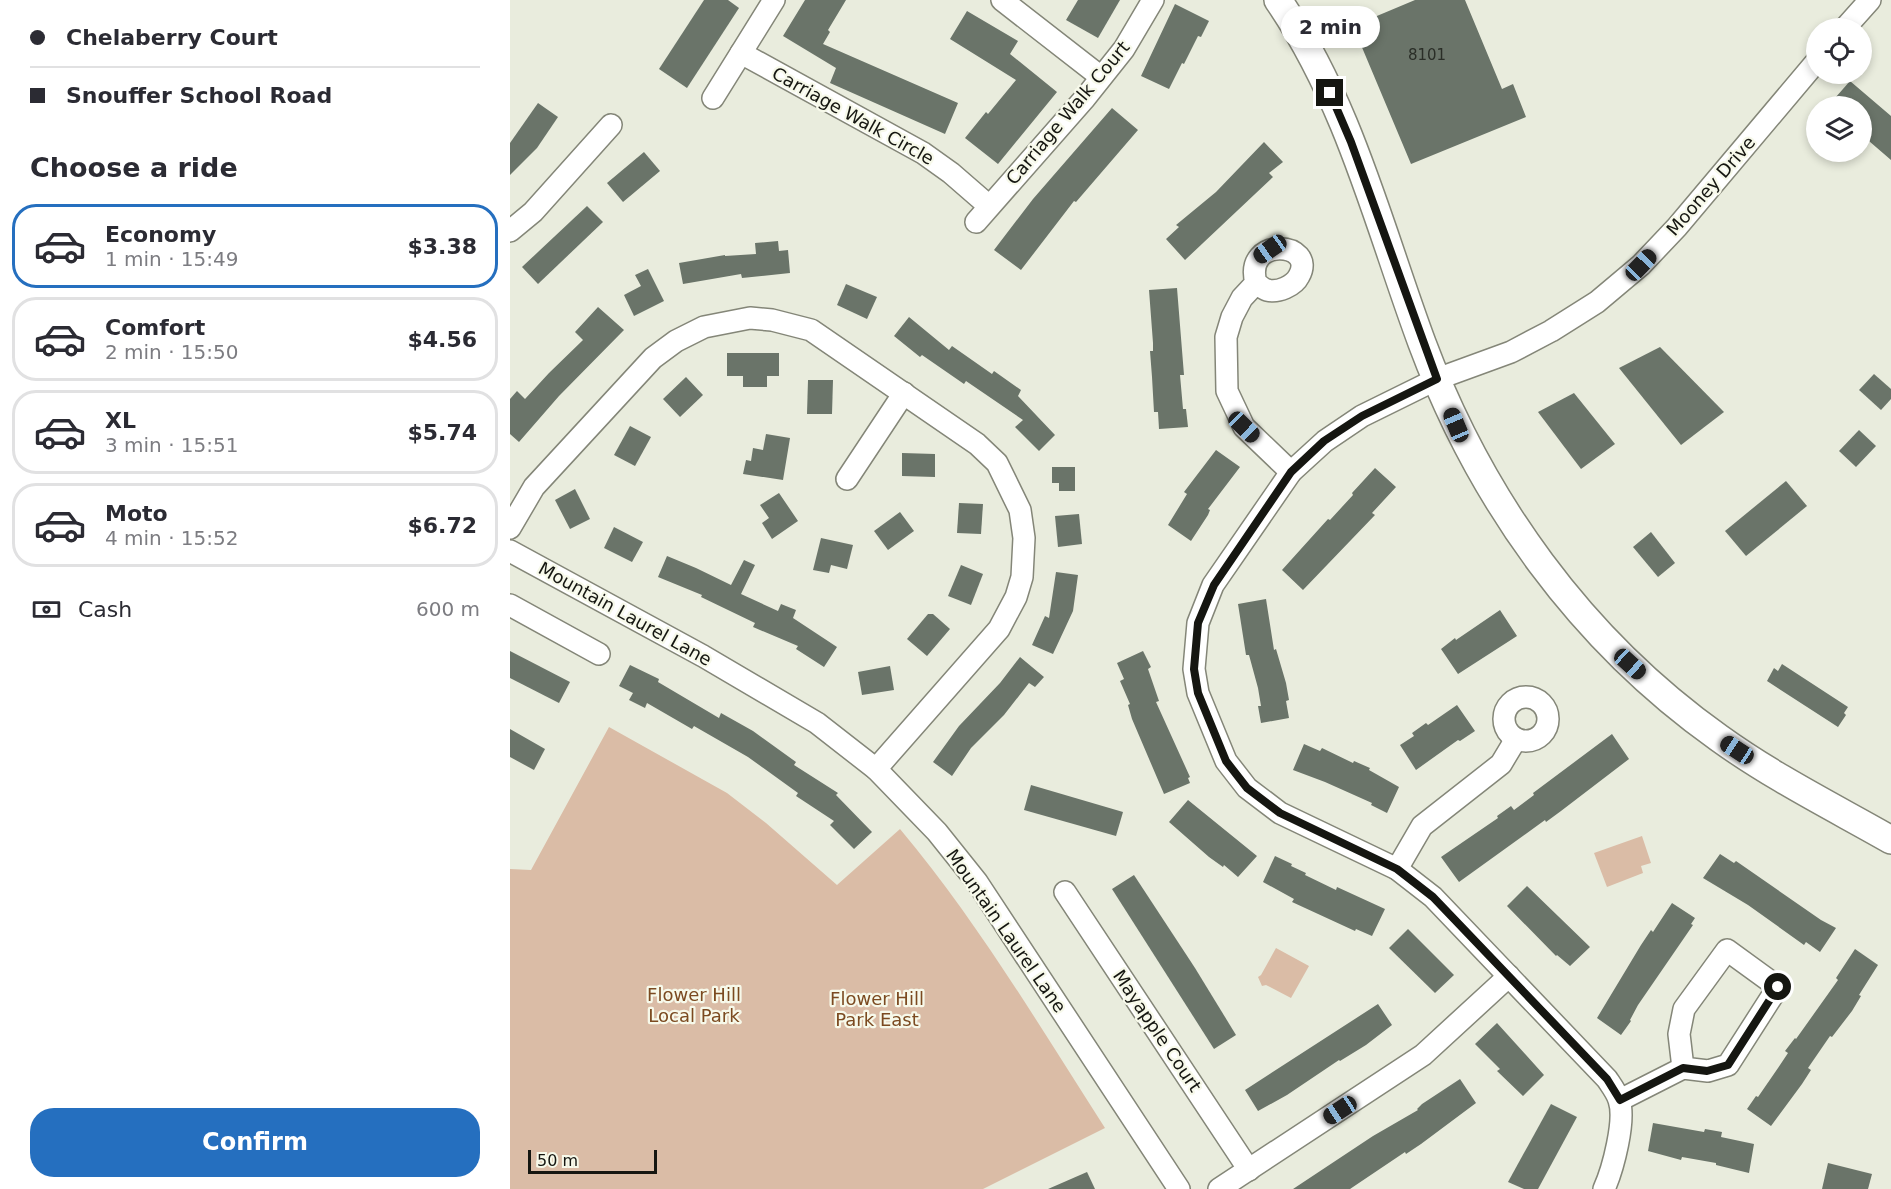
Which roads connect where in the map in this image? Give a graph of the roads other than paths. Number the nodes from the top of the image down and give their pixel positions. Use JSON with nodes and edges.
{"nodes":[{"id":1,"x":774,"y":0,"type":"edge"},
{"id":2,"x":1002,"y":0,"type":"edge"},
{"id":3,"x":1153,"y":0,"type":"edge"},
{"id":4,"x":1278,"y":0,"type":"edge"},
{"id":5,"x":1870,"y":0,"type":"edge"},
{"id":6,"x":1854,"y":18,"type":"edge"},
{"id":7,"x":741,"y":53,"type":"junction"},
{"id":8,"x":1806,"y":74,"type":"edge"},
{"id":9,"x":1101,"y":77,"type":"junction"},
{"id":10,"x":713,"y":98,"type":"dead end"},
{"id":11,"x":610,"y":124,"type":"dead end"},
{"id":12,"x":983,"y":214,"type":"joint"},
{"id":13,"x":510,"y":231,"type":"edge"},
{"id":14,"x":1256,"y":282,"type":"dead end"},
{"id":15,"x":1437,"y":379,"type":"junction"},
{"id":16,"x":904,"y":393,"type":"junction"},
{"id":17,"x":1291,"y":472,"type":"junction"},
{"id":18,"x":847,"y":479,"type":"dead end"},
{"id":19,"x":510,"y":528,"type":"edge"},
{"id":20,"x":510,"y":550,"type":"edge"},
{"id":21,"x":510,"y":605,"type":"edge"},
{"id":22,"x":599,"y":654,"type":"dead end"},
{"id":23,"x":1516,"y":739,"type":"dead end"},
{"id":24,"x":876,"y":769,"type":"junction"},
{"id":25,"x":1891,"y":840,"type":"edge"},
{"id":26,"x":1397,"y":869,"type":"junction"},
{"id":27,"x":1065,"y":892,"type":"dead end"},
{"id":28,"x":1509,"y":976,"type":"junction"},
{"id":29,"x":1683,"y":1068,"type":"junction"},
{"id":30,"x":1620,"y":1100,"type":"junction"},
{"id":31,"x":1249,"y":1170,"type":"junction"},
{"id":32,"x":1179,"y":1189,"type":"edge"},
{"id":33,"x":1219,"y":1189,"type":"edge"},
{"id":34,"x":1604,"y":1189,"type":"edge"}],
"edges":[{"from":1,"to":7,"type":"street"},
{"from":2,"to":9,"type":"street"},
{"from":3,"to":9,"type":"street","name":"Carriage Walk Court"},
{"from":4,"to":15,"type":"main road"},
{"from":5,"to":6,"type":"street"},
{"from":7,"to":10,"type":"street"},
{"from":7,"to":12,"type":"street","name":"Carriage Walk Circle"},
{"from":8,"to":15,"type":"street","name":"Mooney Drive"},
{"from":9,"to":12,"type":"street","name":"Carriage Walk Court"},
{"from":11,"to":13,"type":"street"},
{"from":14,"to":17,"type":"street"},
{"from":15,"to":17,"type":"street","name":"Mooney Drive"},
{"from":15,"to":25,"type":"main road"},
{"from":16,"to":18,"type":"street"},
{"from":16,"to":19,"type":"street"},
{"from":16,"to":24,"type":"street"},
{"from":17,"to":26,"type":"street","name":"Mooney Drive"},
{"from":20,"to":24,"type":"street","name":"Mountain Laurel Lane"},
{"from":21,"to":22,"type":"street"},
{"from":23,"to":26,"type":"street"},
{"from":24,"to":32,"type":"street","name":"Mountain Laurel Lane"},
{"from":26,"to":28,"type":"street","name":"Mooney Drive"},
{"from":27,"to":31,"type":"street","name":"Mayapple Court"},
{"from":28,"to":30,"type":"street","name":"Mooney Drive"},
{"from":28,"to":31,"type":"street"},
{"from":29,"to":29,"type":"street"},
{"from":29,"to":30,"type":"street"},
{"from":30,"to":34,"type":"street"},
{"from":31,"to":33,"type":"street"}]}
